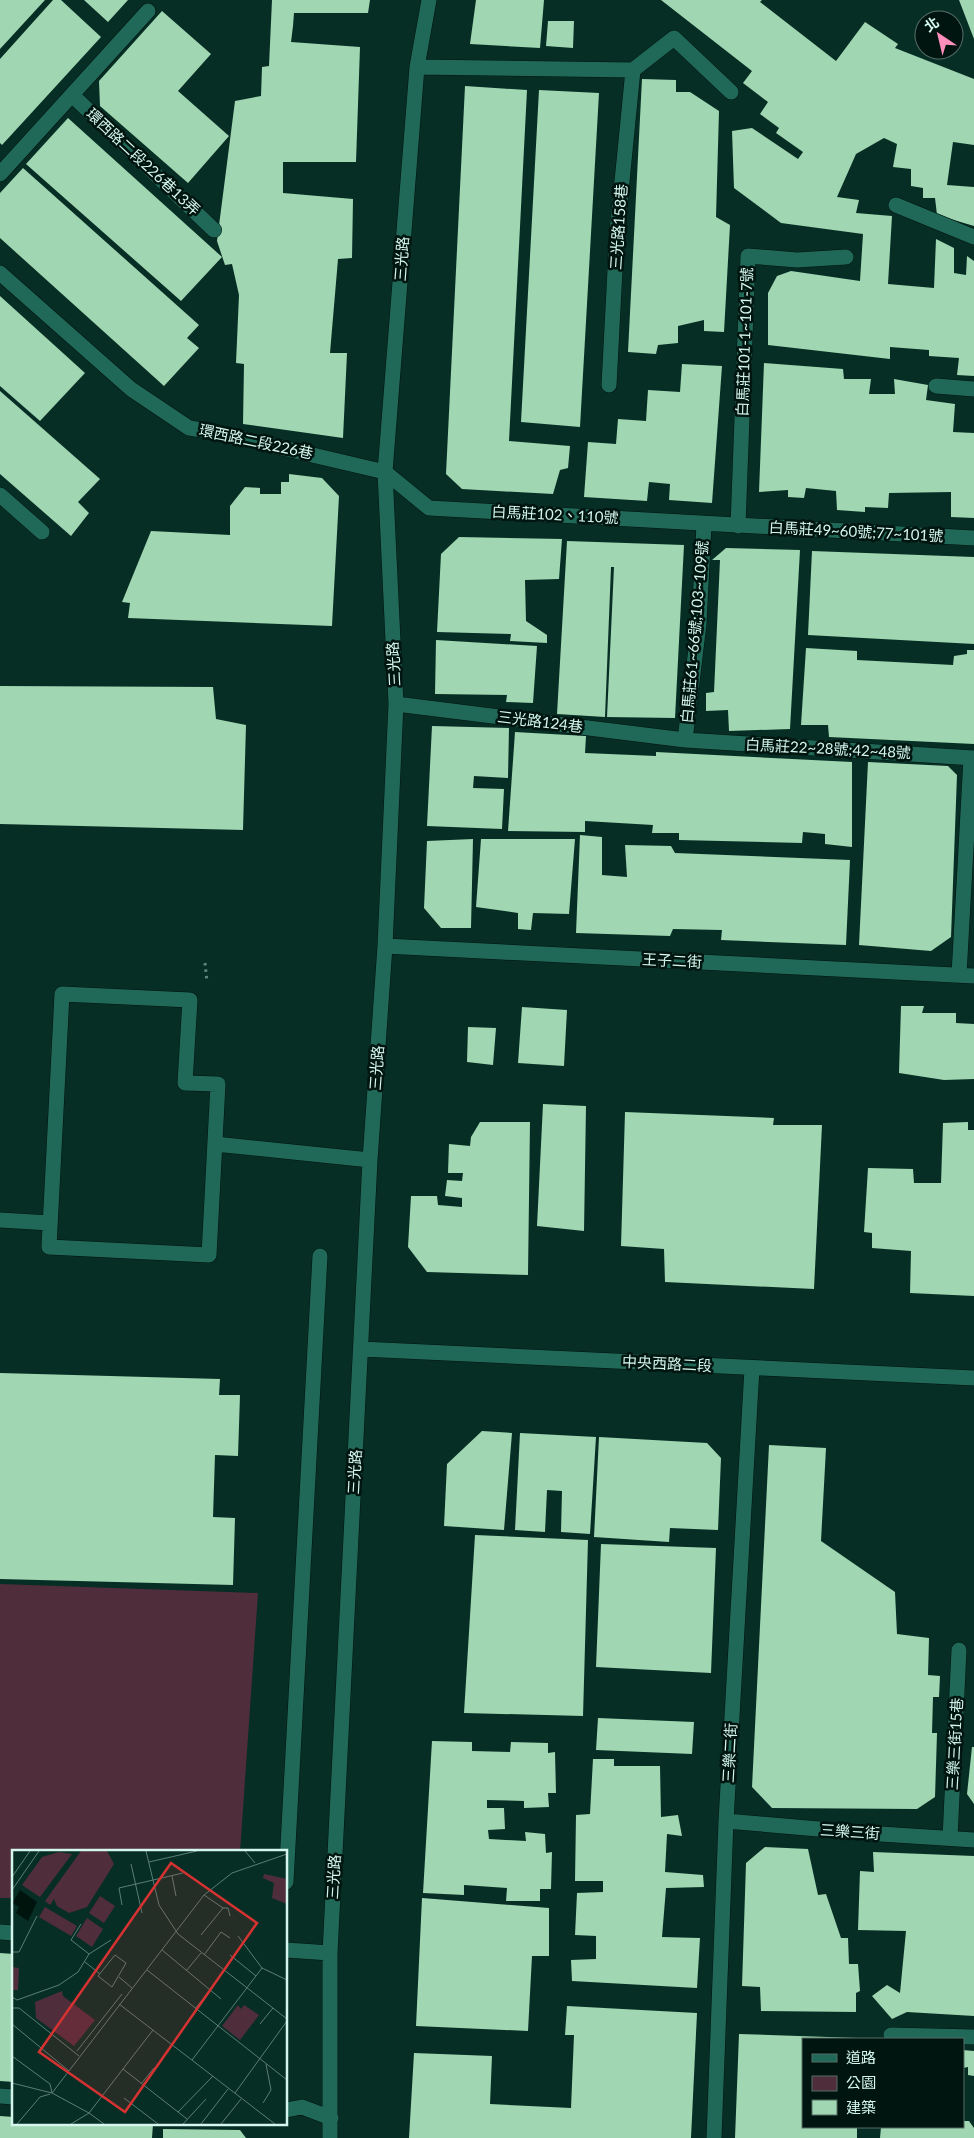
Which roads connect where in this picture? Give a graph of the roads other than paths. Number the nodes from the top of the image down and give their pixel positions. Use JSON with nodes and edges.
{"nodes":[{"id":1,"x":429,"y":0,"type":"edge"},
{"id":2,"x":148,"y":11,"type":"dead end"},
{"id":3,"x":417,"y":67,"type":"junction"},
{"id":4,"x":633,"y":70,"type":"junction"},
{"id":5,"x":731,"y":92,"type":"dead end"},
{"id":6,"x":72,"y":95,"type":"junction"},
{"id":7,"x":0,"y":174,"type":"edge"},
{"id":8,"x":896,"y":205,"type":"dead end"},
{"id":9,"x":214,"y":230,"type":"dead end"},
{"id":10,"x":974,"y":237,"type":"edge"},
{"id":11,"x":846,"y":257,"type":"dead end"},
{"id":12,"x":0,"y":273,"type":"edge"},
{"id":13,"x":609,"y":386,"type":"dead end"},
{"id":14,"x":936,"y":386,"type":"dead end"},
{"id":15,"x":974,"y":389,"type":"edge"},
{"id":16,"x":385,"y":472,"type":"junction"},
{"id":17,"x":0,"y":495,"type":"edge"},
{"id":18,"x":704,"y":524,"type":"junction"},
{"id":19,"x":738,"y":526,"type":"junction"},
{"id":20,"x":42,"y":532,"type":"dead end"},
{"id":21,"x":974,"y":538,"type":"edge"},
{"id":22,"x":396,"y":704,"type":"junction"},
{"id":23,"x":685,"y":740,"type":"junction"},
{"id":24,"x":973,"y":758,"type":"edge"},
{"id":25,"x":385,"y":946,"type":"junction"},
{"id":26,"x":967,"y":976,"type":"edge"},
{"id":27,"x":215,"y":1144,"type":"junction"},
{"id":28,"x":370,"y":1160,"type":"junction"},
{"id":29,"x":0,"y":1220,"type":"edge"},
{"id":30,"x":50,"y":1223,"type":"junction"},
{"id":31,"x":320,"y":1256,"type":"dead end"},
{"id":32,"x":361,"y":1349,"type":"junction"},
{"id":33,"x":752,"y":1368,"type":"junction"},
{"id":34,"x":974,"y":1378,"type":"edge"},
{"id":35,"x":959,"y":1650,"type":"dead end"},
{"id":36,"x":726,"y":1821,"type":"junction"},
{"id":37,"x":950,"y":1838,"type":"junction"},
{"id":38,"x":974,"y":1840,"type":"edge"},
{"id":39,"x":288,"y":1850,"type":"edge"},
{"id":40,"x":288,"y":1950,"type":"edge"},
{"id":41,"x":330,"y":1953,"type":"junction"},
{"id":42,"x":891,"y":2035,"type":"dead end"},
{"id":43,"x":974,"y":2037,"type":"edge"},
{"id":44,"x":288,"y":2110,"type":"edge"},
{"id":45,"x":331,"y":2118,"type":"junction"},
{"id":46,"x":330,"y":2138,"type":"edge"},
{"id":47,"x":714,"y":2138,"type":"edge"}],
"edges":[{"from":1,"to":3,"type":"street","name":"三光路"},
{"from":2,"to":6,"type":"street"},
{"from":3,"to":4,"type":"street"},
{"from":3,"to":16,"type":"street","name":"三光路"},
{"from":4,"to":5,"type":"street"},
{"from":4,"to":13,"type":"street","name":"三光路158巷"},
{"from":6,"to":7,"type":"street"},
{"from":6,"to":9,"type":"street","name":"環西路二段226巷13弄"},
{"from":8,"to":10,"type":"street"},
{"from":11,"to":19,"type":"street","name":"白馬莊101-1~101-7號"},
{"from":12,"to":16,"type":"street","name":"環西路二段226巷"},
{"from":14,"to":15,"type":"street"},
{"from":16,"to":18,"type":"street","name":"白馬莊102、110號"},
{"from":16,"to":22,"type":"street","name":"三光路"},
{"from":17,"to":20,"type":"street"},
{"from":18,"to":19,"type":"street","name":"白馬莊102、110號"},
{"from":18,"to":23,"type":"street","name":"白馬莊61~66號;103~109號"},
{"from":19,"to":21,"type":"street","name":"白馬莊49~60號;77~101號"},
{"from":22,"to":23,"type":"street","name":"三光路124巷"},
{"from":22,"to":25,"type":"street","name":"三光路"},
{"from":23,"to":24,"type":"street","name":"白馬莊22~28號;42~48號"},
{"from":24,"to":26,"type":"street"},
{"from":25,"to":26,"type":"street","name":"王子二街"},
{"from":25,"to":28,"type":"street","name":"三光路"},
{"from":27,"to":28,"type":"street"},
{"from":27,"to":30,"type":"street"},
{"from":27,"to":30,"type":"street"},
{"from":28,"to":32,"type":"street","name":"三光路"},
{"from":29,"to":30,"type":"street"},
{"from":31,"to":39,"type":"street"},
{"from":32,"to":33,"type":"street","name":"中央西路二段"},
{"from":32,"to":41,"type":"street","name":"三光路"},
{"from":33,"to":34,"type":"street","name":"中央西路二段"},
{"from":33,"to":36,"type":"street","name":"三樂二街"},
{"from":35,"to":37,"type":"street","name":"三樂三街15巷"},
{"from":36,"to":37,"type":"street","name":"三樂三街"},
{"from":36,"to":47,"type":"street","name":"三樂二街"},
{"from":37,"to":38,"type":"street","name":"三樂三街"},
{"from":40,"to":41,"type":"street"},
{"from":41,"to":45,"type":"street","name":"三光路"},
{"from":42,"to":43,"type":"street"},
{"from":44,"to":45,"type":"street"},
{"from":45,"to":46,"type":"street","name":"三光路"}]}
